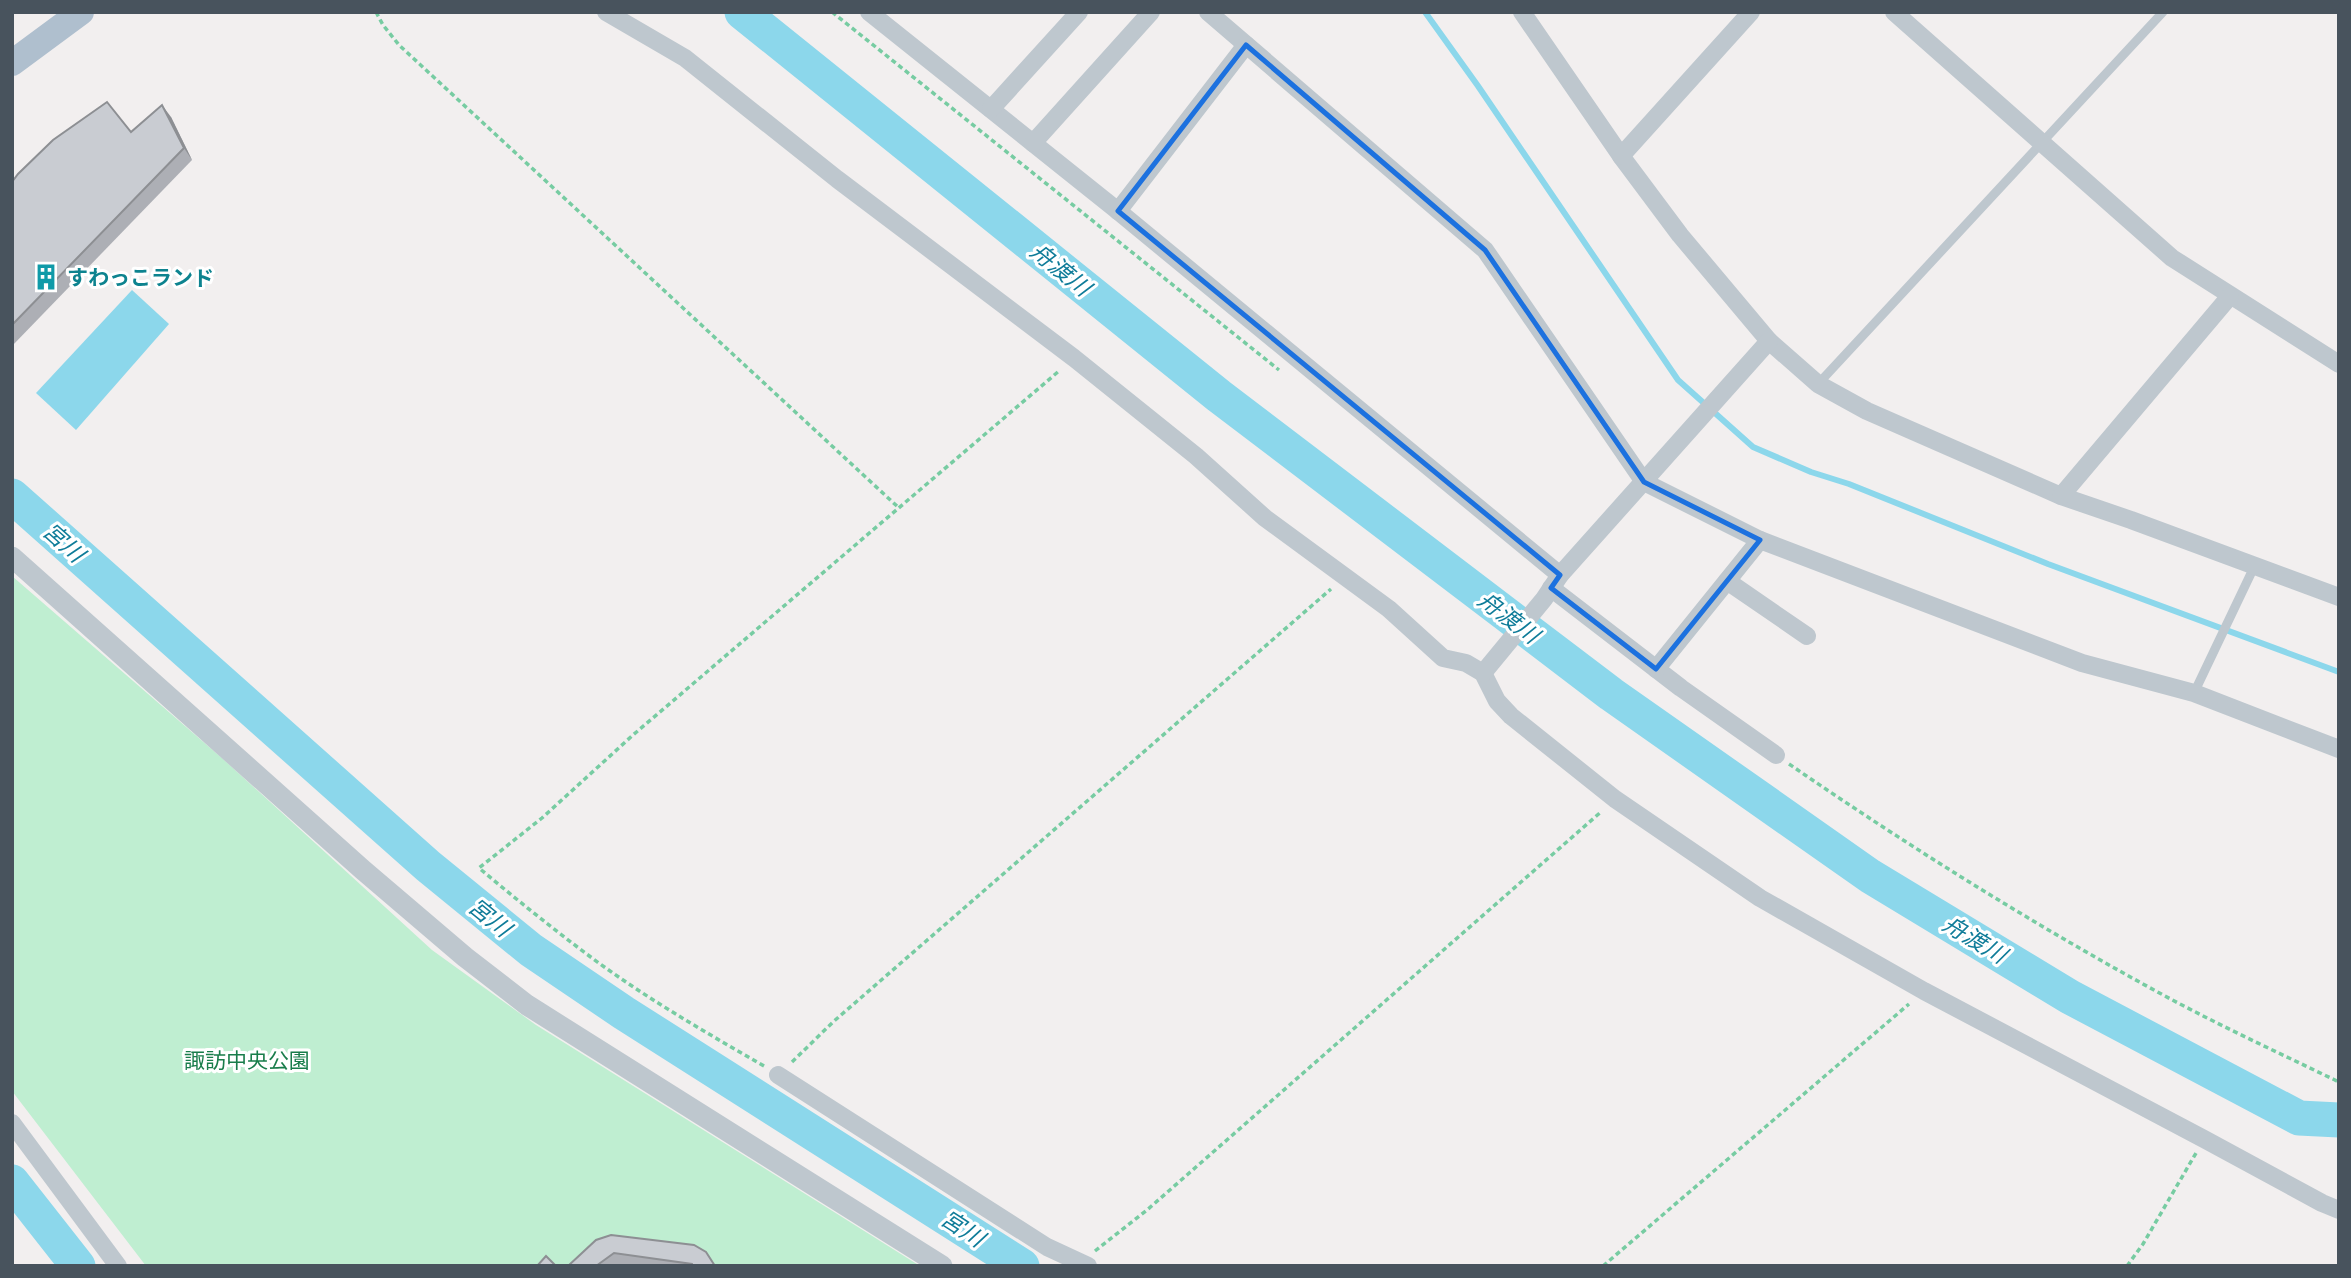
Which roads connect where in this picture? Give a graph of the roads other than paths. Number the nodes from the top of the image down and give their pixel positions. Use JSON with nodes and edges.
{"nodes":[{"id":1,"x":81,"y":12,"type":"edge"},
{"id":2,"x":606,"y":12,"type":"edge"},
{"id":3,"x":869,"y":12,"type":"edge"},
{"id":4,"x":1079,"y":12,"type":"edge"},
{"id":5,"x":1151,"y":12,"type":"edge"},
{"id":6,"x":1208,"y":12,"type":"edge"},
{"id":7,"x":1522,"y":12,"type":"edge"},
{"id":8,"x":1751,"y":12,"type":"edge"},
{"id":9,"x":1894,"y":12,"type":"edge"},
{"id":10,"x":2163,"y":12,"type":"edge"},
{"id":11,"x":1246,"y":45,"type":"junction"},
{"id":12,"x":12,"y":63,"type":"edge"},
{"id":13,"x":990,"y":109,"type":"junction"},
{"id":14,"x":1033,"y":143,"type":"junction"},
{"id":15,"x":2042,"y":145,"type":"junction"},
{"id":16,"x":1621,"y":156,"type":"junction"},
{"id":17,"x":1118,"y":211,"type":"junction"},
{"id":18,"x":2230,"y":296,"type":"junction"},
{"id":19,"x":1769,"y":341,"type":"junction"},
{"id":20,"x":2339,"y":364,"type":"edge"},
{"id":21,"x":1818,"y":384,"type":"junction"},
{"id":22,"x":1644,"y":482,"type":"junction"},
{"id":23,"x":2061,"y":496,"type":"junction"},
{"id":24,"x":1760,"y":540,"type":"junction"},
{"id":25,"x":12,"y":557,"type":"edge"},
{"id":26,"x":2255,"y":565,"type":"junction"},
{"id":27,"x":1727,"y":581,"type":"junction"},
{"id":28,"x":1552,"y":587,"type":"junction"},
{"id":29,"x":2339,"y":597,"type":"edge"},
{"id":30,"x":1807,"y":636,"type":"dead end"},
{"id":31,"x":1487,"y":669,"type":"junction"},
{"id":32,"x":1656,"y":669,"type":"junction"},
{"id":33,"x":2194,"y":693,"type":"junction"},
{"id":34,"x":2339,"y":749,"type":"edge"},
{"id":35,"x":1776,"y":755,"type":"road end"},
{"id":36,"x":778,"y":1075,"type":"road end"},
{"id":37,"x":12,"y":1123,"type":"edge"},
{"id":38,"x":2339,"y":1210,"type":"edge"},
{"id":39,"x":1083,"y":1264,"type":"edge"},
{"id":40,"x":118,"y":1266,"type":"edge"},
{"id":41,"x":942,"y":1266,"type":"edge"}],
"edges":[{"from":1,"to":12,"type":"main road"},
{"from":2,"to":31,"type":"street"},
{"from":3,"to":13,"type":"street"},
{"from":4,"to":13,"type":"street"},
{"from":5,"to":14,"type":"street"},
{"from":6,"to":11,"type":"street"},
{"from":7,"to":16,"type":"street"},
{"from":8,"to":16,"type":"street"},
{"from":9,"to":15,"type":"street"},
{"from":10,"to":15,"type":"lane"},
{"from":11,"to":17,"type":"street"},
{"from":11,"to":22,"type":"street"},
{"from":13,"to":14,"type":"street"},
{"from":14,"to":17,"type":"street"},
{"from":15,"to":18,"type":"street"},
{"from":15,"to":21,"type":"lane"},
{"from":16,"to":19,"type":"street"},
{"from":17,"to":28,"type":"street"},
{"from":18,"to":20,"type":"street"},
{"from":18,"to":23,"type":"street"},
{"from":19,"to":21,"type":"street"},
{"from":19,"to":22,"type":"street"},
{"from":21,"to":23,"type":"street"},
{"from":22,"to":24,"type":"street"},
{"from":22,"to":28,"type":"street"},
{"from":23,"to":26,"type":"street"},
{"from":24,"to":27,"type":"street"},
{"from":24,"to":33,"type":"street"},
{"from":25,"to":41,"type":"street"},
{"from":26,"to":29,"type":"street"},
{"from":26,"to":33,"type":"lane"},
{"from":27,"to":30,"type":"street"},
{"from":27,"to":32,"type":"street"},
{"from":28,"to":31,"type":"street"},
{"from":28,"to":32,"type":"street"},
{"from":31,"to":38,"type":"street"},
{"from":32,"to":35,"type":"street"},
{"from":33,"to":34,"type":"street"},
{"from":36,"to":39,"type":"street"},
{"from":37,"to":40,"type":"street"}]}
